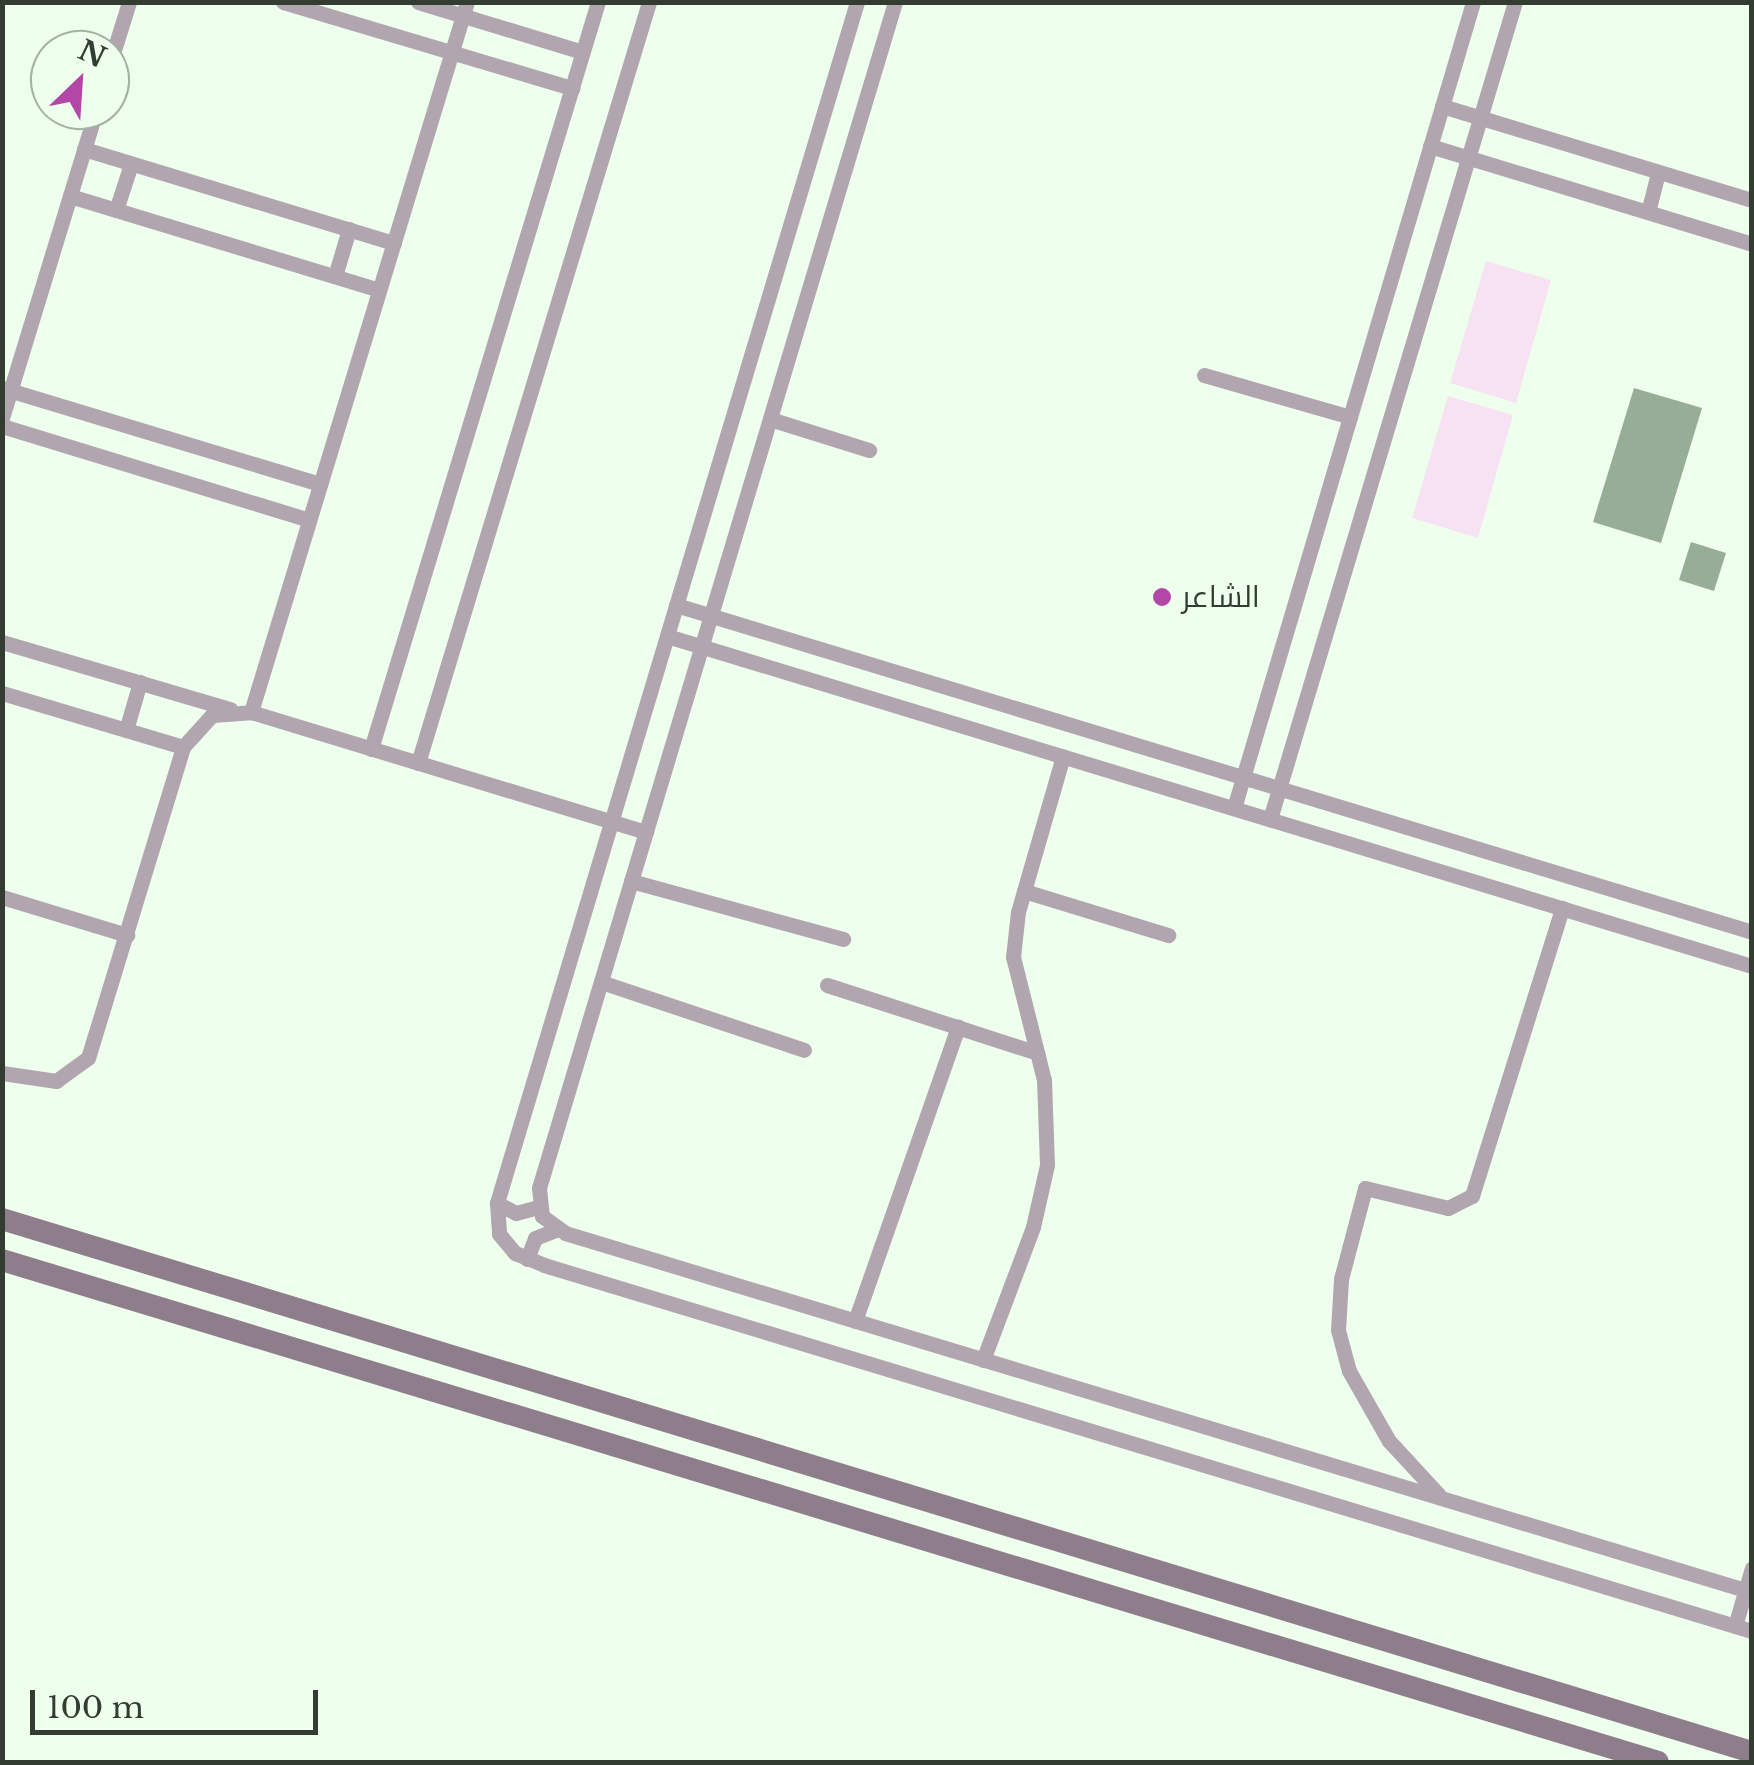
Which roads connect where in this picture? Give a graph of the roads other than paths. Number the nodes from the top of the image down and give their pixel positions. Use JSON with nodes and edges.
{"nodes":[{"id":1,"x":128,"y":2,"type":"edge"},
{"id":2,"x":283,"y":2,"type":"edge"},
{"id":3,"x":418,"y":2,"type":"edge"},
{"id":4,"x":598,"y":2,"type":"edge"},
{"id":5,"x":649,"y":2,"type":"edge"},
{"id":6,"x":857,"y":2,"type":"edge"},
{"id":7,"x":895,"y":2,"type":"edge"},
{"id":8,"x":1473,"y":2,"type":"edge"},
{"id":9,"x":1515,"y":2,"type":"edge"},
{"id":10,"x":465,"y":9,"type":"edge"},
{"id":11,"x":120,"y":30,"type":"edge"},
{"id":12,"x":583,"y":52,"type":"junction"},
{"id":13,"x":452,"y":53,"type":"junction"},
{"id":14,"x":572,"y":88,"type":"junction"},
{"id":15,"x":1442,"y":106,"type":"junction"},
{"id":16,"x":1480,"y":118,"type":"junction"},
{"id":17,"x":90,"y":130,"type":"edge"},
{"id":18,"x":1430,"y":146,"type":"junction"},
{"id":19,"x":84,"y":149,"type":"junction"},
{"id":20,"x":1468,"y":158,"type":"junction"},
{"id":21,"x":131,"y":164,"type":"junction"},
{"id":22,"x":1658,"y":173,"type":"junction"},
{"id":23,"x":70,"y":196,"type":"junction"},
{"id":24,"x":1752,"y":200,"type":"edge"},
{"id":25,"x":116,"y":210,"type":"junction"},
{"id":26,"x":1648,"y":212,"type":"junction"},
{"id":27,"x":349,"y":230,"type":"junction"},
{"id":28,"x":394,"y":243,"type":"junction"},
{"id":29,"x":1752,"y":244,"type":"edge"},
{"id":30,"x":335,"y":276,"type":"junction"},
{"id":31,"x":379,"y":290,"type":"junction"},
{"id":32,"x":1204,"y":375,"type":"dead end"},
{"id":33,"x":7,"y":389,"type":"edge"},
{"id":34,"x":1350,"y":417,"type":"junction"},
{"id":35,"x":2,"y":418,"type":"edge"},
{"id":36,"x":770,"y":419,"type":"junction"},
{"id":37,"x":2,"y":426,"type":"edge"},
{"id":38,"x":869,"y":450,"type":"dead end"},
{"id":39,"x":320,"y":484,"type":"junction"},
{"id":40,"x":309,"y":520,"type":"junction"},
{"id":41,"x":676,"y":606,"type":"junction"},
{"id":42,"x":711,"y":616,"type":"junction"},
{"id":43,"x":667,"y":636,"type":"junction"},
{"id":44,"x":2,"y":642,"type":"edge"},
{"id":45,"x":702,"y":646,"type":"junction"},
{"id":46,"x":140,"y":682,"type":"junction"},
{"id":47,"x":2,"y":693,"type":"edge"},
{"id":48,"x":242,"y":711,"type":"junction"},
{"id":49,"x":126,"y":730,"type":"junction"},
{"id":50,"x":183,"y":747,"type":"junction"},
{"id":51,"x":371,"y":749,"type":"junction"},
{"id":52,"x":1062,"y":756,"type":"junction"},
{"id":53,"x":418,"y":763,"type":"junction"},
{"id":54,"x":1243,"y":778,"type":"junction"},
{"id":55,"x":1280,"y":789,"type":"junction"},
{"id":56,"x":1234,"y":808,"type":"junction"},
{"id":57,"x":1270,"y":819,"type":"junction"},
{"id":58,"x":611,"y":821,"type":"junction"},
{"id":59,"x":646,"y":832,"type":"junction"},
{"id":60,"x":631,"y":881,"type":"junction"},
{"id":61,"x":1024,"y":891,"type":"junction"},
{"id":62,"x":2,"y":897,"type":"edge"},
{"id":63,"x":1562,"y":908,"type":"junction"},
{"id":64,"x":1752,"y":932,"type":"edge"},
{"id":65,"x":127,"y":935,"type":"junction"},
{"id":66,"x":1168,"y":935,"type":"dead end"},
{"id":67,"x":844,"y":939,"type":"dead end"},
{"id":68,"x":1752,"y":966,"type":"edge"},
{"id":69,"x":601,"y":982,"type":"junction"},
{"id":70,"x":827,"y":985,"type":"dead end"},
{"id":71,"x":958,"y":1027,"type":"junction"},
{"id":72,"x":804,"y":1050,"type":"dead end"},
{"id":73,"x":1037,"y":1053,"type":"junction"},
{"id":74,"x":2,"y":1073,"type":"edge"},
{"id":75,"x":497,"y":1202,"type":"junction"},
{"id":76,"x":538,"y":1207,"type":"junction"},
{"id":77,"x":2,"y":1219,"type":"edge"},
{"id":78,"x":556,"y":1230,"type":"junction"},
{"id":79,"x":527,"y":1258,"type":"junction"},
{"id":80,"x":2,"y":1260,"type":"edge"},
{"id":81,"x":854,"y":1321,"type":"junction"},
{"id":82,"x":983,"y":1360,"type":"junction"},
{"id":83,"x":1444,"y":1499,"type":"junction"},
{"id":84,"x":1752,"y":1568,"type":"edge"},
{"id":85,"x":1748,"y":1592,"type":"edge"},
{"id":86,"x":1735,"y":1626,"type":"junction"},
{"id":87,"x":1752,"y":1631,"type":"edge"},
{"id":88,"x":1752,"y":1752,"type":"edge"},
{"id":89,"x":1658,"y":1762,"type":"edge"}],
"edges":[{"from":1,"to":11,"type":"street"},
{"from":2,"to":13,"type":"street"},
{"from":3,"to":10,"type":"street"},
{"from":4,"to":12,"type":"street"},
{"from":5,"to":53,"type":"street"},
{"from":6,"to":41,"type":"street"},
{"from":7,"to":36,"type":"street"},
{"from":8,"to":15,"type":"street"},
{"from":9,"to":16,"type":"street"},
{"from":10,"to":12,"type":"street"},
{"from":10,"to":13,"type":"street"},
{"from":12,"to":14,"type":"street"},
{"from":13,"to":14,"type":"street"},
{"from":13,"to":28,"type":"street"},
{"from":14,"to":51,"type":"street"},
{"from":15,"to":16,"type":"street"},
{"from":15,"to":18,"type":"street"},
{"from":16,"to":20,"type":"street"},
{"from":16,"to":22,"type":"street"},
{"from":17,"to":19,"type":"street"},
{"from":18,"to":20,"type":"street"},
{"from":18,"to":34,"type":"street"},
{"from":19,"to":21,"type":"street"},
{"from":19,"to":23,"type":"street"},
{"from":20,"to":26,"type":"street"},
{"from":20,"to":55,"type":"street"},
{"from":21,"to":25,"type":"street"},
{"from":21,"to":27,"type":"street"},
{"from":22,"to":24,"type":"street"},
{"from":22,"to":26,"type":"street"},
{"from":23,"to":25,"type":"street"},
{"from":23,"to":33,"type":"street"},
{"from":25,"to":30,"type":"street"},
{"from":26,"to":29,"type":"street"},
{"from":27,"to":28,"type":"street"},
{"from":27,"to":30,"type":"street"},
{"from":28,"to":31,"type":"street"},
{"from":30,"to":31,"type":"street"},
{"from":31,"to":39,"type":"street"},
{"from":32,"to":34,"type":"street"},
{"from":33,"to":35,"type":"street"},
{"from":33,"to":39,"type":"street"},
{"from":34,"to":54,"type":"street"},
{"from":36,"to":38,"type":"street"},
{"from":36,"to":42,"type":"street"},
{"from":37,"to":40,"type":"street"},
{"from":39,"to":40,"type":"street"},
{"from":40,"to":48,"type":"street"},
{"from":41,"to":42,"type":"street"},
{"from":41,"to":43,"type":"street"},
{"from":42,"to":45,"type":"street"},
{"from":42,"to":54,"type":"street"},
{"from":43,"to":45,"type":"street"},
{"from":43,"to":58,"type":"street"},
{"from":44,"to":46,"type":"street"},
{"from":45,"to":52,"type":"street"},
{"from":45,"to":59,"type":"street"},
{"from":46,"to":48,"type":"street"},
{"from":46,"to":49,"type":"street"},
{"from":47,"to":49,"type":"street"},
{"from":48,"to":50,"type":"street"},
{"from":48,"to":51,"type":"street"},
{"from":49,"to":50,"type":"street"},
{"from":50,"to":65,"type":"street"},
{"from":51,"to":53,"type":"street"},
{"from":52,"to":56,"type":"street"},
{"from":52,"to":61,"type":"street"},
{"from":53,"to":58,"type":"street"},
{"from":54,"to":55,"type":"street"},
{"from":54,"to":56,"type":"street"},
{"from":55,"to":57,"type":"street"},
{"from":55,"to":64,"type":"street"},
{"from":56,"to":57,"type":"street"},
{"from":57,"to":63,"type":"street"},
{"from":58,"to":59,"type":"street"},
{"from":58,"to":75,"type":"street"},
{"from":59,"to":60,"type":"street"},
{"from":60,"to":67,"type":"street"},
{"from":60,"to":69,"type":"street"},
{"from":61,"to":66,"type":"street"},
{"from":61,"to":73,"type":"street"},
{"from":62,"to":65,"type":"street"},
{"from":63,"to":68,"type":"street"},
{"from":63,"to":83,"type":"street"},
{"from":65,"to":74,"type":"street"},
{"from":69,"to":72,"type":"street"},
{"from":69,"to":76,"type":"street"},
{"from":70,"to":71,"type":"street"},
{"from":71,"to":73,"type":"street"},
{"from":71,"to":81,"type":"street"},
{"from":73,"to":82,"type":"street"},
{"from":75,"to":76,"type":"street"},
{"from":75,"to":79,"type":"street"},
{"from":76,"to":78,"type":"street"},
{"from":77,"to":88,"type":"street"},
{"from":78,"to":79,"type":"street"},
{"from":78,"to":81,"type":"street"},
{"from":79,"to":86,"type":"street"},
{"from":80,"to":89,"type":"street"},
{"from":81,"to":82,"type":"street"},
{"from":82,"to":83,"type":"street"},
{"from":83,"to":85,"type":"street"},
{"from":84,"to":85,"type":"street"},
{"from":85,"to":86,"type":"street"},
{"from":86,"to":87,"type":"street"}]}
